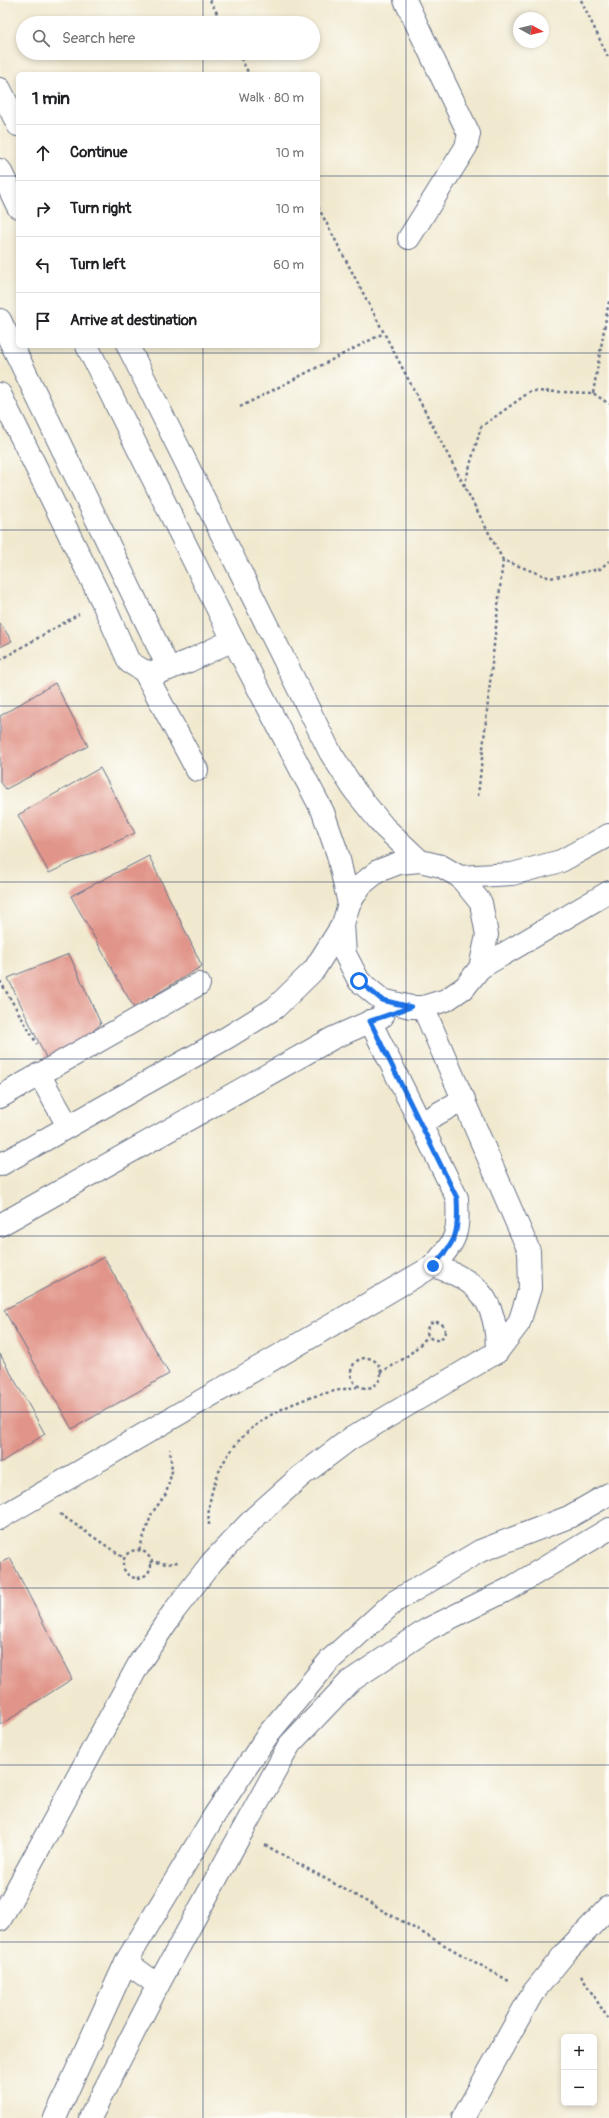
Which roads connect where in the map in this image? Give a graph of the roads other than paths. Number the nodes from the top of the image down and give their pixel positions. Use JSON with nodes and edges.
{"nodes":[{"id":1,"x":405,"y":0,"type":"edge"},
{"id":2,"x":0,"y":89,"type":"edge"},
{"id":3,"x":16,"y":121,"type":"edge"},
{"id":4,"x":0,"y":170,"type":"edge"},
{"id":5,"x":16,"y":203,"type":"edge"},
{"id":6,"x":409,"y":238,"type":"dead end"},
{"id":7,"x":0,"y":320,"type":"edge"},
{"id":8,"x":88,"y":348,"type":"edge"},
{"id":9,"x":129,"y":348,"type":"edge"},
{"id":10,"x":0,"y":394,"type":"edge"},
{"id":11,"x":233,"y":640,"type":"junction"},
{"id":12,"x":169,"y":669,"type":"junction"},
{"id":13,"x":144,"y":671,"type":"junction"},
{"id":14,"x":197,"y":770,"type":"dead end"},
{"id":15,"x":609,"y":835,"type":"edge"},
{"id":16,"x":420,"y":862,"type":"junction"},
{"id":17,"x":460,"y":877,"type":"junction"},
{"id":18,"x":609,"y":892,"type":"edge"},
{"id":19,"x":349,"y":904,"type":"junction"},
{"id":20,"x":343,"y":924,"type":"junction"},
{"id":21,"x":480,"y":968,"type":"junction"},
{"id":22,"x":199,"y":984,"type":"dead end"},
{"id":23,"x":417,"y":1007,"type":"junction"},
{"id":24,"x":370,"y":1021,"type":"junction"},
{"id":25,"x":45,"y":1071,"type":"junction"},
{"id":26,"x":0,"y":1097,"type":"edge"},
{"id":27,"x":464,"y":1100,"type":"junction"},
{"id":28,"x":420,"y":1123,"type":"junction"},
{"id":29,"x":68,"y":1126,"type":"junction"},
{"id":30,"x":0,"y":1165,"type":"edge"},
{"id":31,"x":0,"y":1225,"type":"edge"},
{"id":32,"x":433,"y":1266,"type":"junction"},
{"id":33,"x":497,"y":1352,"type":"junction"},
{"id":34,"x":609,"y":1494,"type":"edge"},
{"id":35,"x":0,"y":1518,"type":"edge"},
{"id":36,"x":609,"y":1529,"type":"edge"},
{"id":37,"x":609,"y":1907,"type":"edge"},
{"id":38,"x":0,"y":1920,"type":"edge"},
{"id":39,"x":126,"y":1962,"type":"junction"},
{"id":40,"x":158,"y":1985,"type":"junction"},
{"id":41,"x":55,"y":2118,"type":"edge"},
{"id":42,"x":90,"y":2118,"type":"edge"},
{"id":43,"x":463,"y":2118,"type":"edge"}],
"edges":[{"from":1,"to":6,"type":"street"},
{"from":2,"to":3,"type":"street"},
{"from":4,"to":5,"type":"street"},
{"from":7,"to":12,"type":"street"},
{"from":8,"to":11,"type":"street"},
{"from":9,"to":16,"type":"street"},
{"from":10,"to":13,"type":"street"},
{"from":11,"to":12,"type":"street"},
{"from":11,"to":19,"type":"street"},
{"from":12,"to":13,"type":"street"},
{"from":13,"to":14,"type":"street"},
{"from":15,"to":17,"type":"street"},
{"from":16,"to":17,"type":"street"},
{"from":16,"to":19,"type":"street"},
{"from":17,"to":21,"type":"street"},
{"from":18,"to":21,"type":"street"},
{"from":19,"to":20,"type":"street"},
{"from":20,"to":23,"type":"street"},
{"from":20,"to":29,"type":"street"},
{"from":21,"to":23,"type":"street"},
{"from":22,"to":25,"type":"street"},
{"from":23,"to":24,"type":"street"},
{"from":23,"to":27,"type":"street"},
{"from":24,"to":28,"type":"street"},
{"from":24,"to":31,"type":"street"},
{"from":25,"to":26,"type":"street"},
{"from":25,"to":29,"type":"street"},
{"from":27,"to":28,"type":"street"},
{"from":27,"to":33,"type":"street"},
{"from":28,"to":32,"type":"street"},
{"from":29,"to":30,"type":"street"},
{"from":32,"to":33,"type":"street"},
{"from":32,"to":35,"type":"street"},
{"from":33,"to":38,"type":"street"},
{"from":34,"to":39,"type":"street"},
{"from":36,"to":40,"type":"street"},
{"from":37,"to":43,"type":"street"},
{"from":39,"to":40,"type":"street"},
{"from":39,"to":41,"type":"street"},
{"from":40,"to":42,"type":"street"}]}
